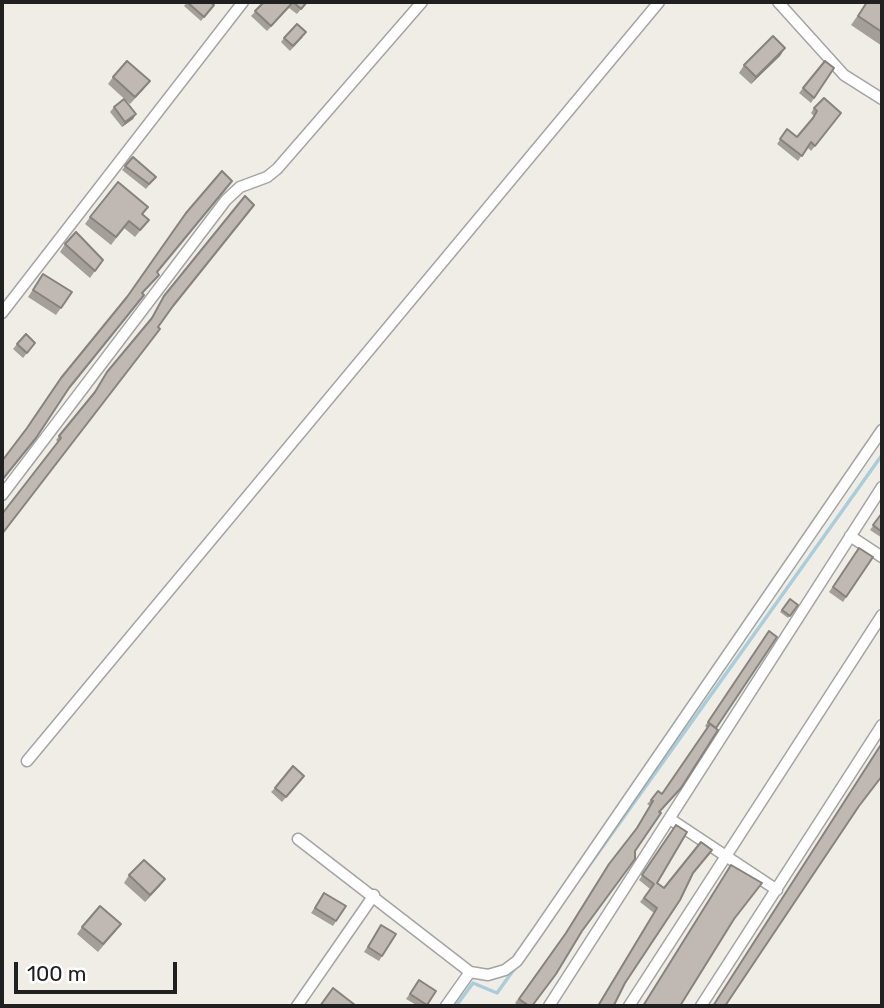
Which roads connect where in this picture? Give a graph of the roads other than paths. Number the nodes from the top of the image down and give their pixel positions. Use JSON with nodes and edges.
{"nodes":[{"id":1,"x":243,"y":2,"type":"edge"},
{"id":2,"x":422,"y":2,"type":"edge"},
{"id":3,"x":659,"y":2,"type":"edge"},
{"id":4,"x":778,"y":2,"type":"edge"},
{"id":5,"x":882,"y":99,"type":"edge"},
{"id":6,"x":2,"y":313,"type":"edge"},
{"id":7,"x":882,"y":430,"type":"edge"},
{"id":8,"x":882,"y":487,"type":"edge"},
{"id":9,"x":2,"y":495,"type":"edge"},
{"id":10,"x":850,"y":536,"type":"junction"},
{"id":11,"x":882,"y":557,"type":"edge"},
{"id":12,"x":882,"y":615,"type":"edge"},
{"id":13,"x":882,"y":725,"type":"edge"},
{"id":14,"x":27,"y":761,"type":"dead end"},
{"id":15,"x":670,"y":819,"type":"junction"},
{"id":16,"x":298,"y":839,"type":"dead end"},
{"id":17,"x":728,"y":857,"type":"junction"},
{"id":18,"x":776,"y":890,"type":"junction"},
{"id":19,"x":374,"y":895,"type":"junction"},
{"id":20,"x":470,"y":972,"type":"junction"},
{"id":21,"x":297,"y":1006,"type":"edge"},
{"id":22,"x":446,"y":1006,"type":"edge"},
{"id":23,"x":549,"y":1006,"type":"edge"},
{"id":24,"x":629,"y":1006,"type":"edge"},
{"id":25,"x":701,"y":1006,"type":"edge"}],
"edges":[{"from":1,"to":6,"type":"street"},
{"from":2,"to":9,"type":"street"},
{"from":3,"to":14,"type":"street"},
{"from":4,"to":5,"type":"street"},
{"from":7,"to":20,"type":"street"},
{"from":8,"to":10,"type":"street"},
{"from":10,"to":11,"type":"street"},
{"from":10,"to":15,"type":"street"},
{"from":12,"to":17,"type":"street"},
{"from":13,"to":18,"type":"street"},
{"from":15,"to":17,"type":"street"},
{"from":15,"to":23,"type":"street"},
{"from":16,"to":19,"type":"street"},
{"from":17,"to":18,"type":"street"},
{"from":17,"to":24,"type":"street"},
{"from":18,"to":25,"type":"street"},
{"from":19,"to":20,"type":"street"},
{"from":19,"to":21,"type":"street"},
{"from":20,"to":22,"type":"street"}]}
